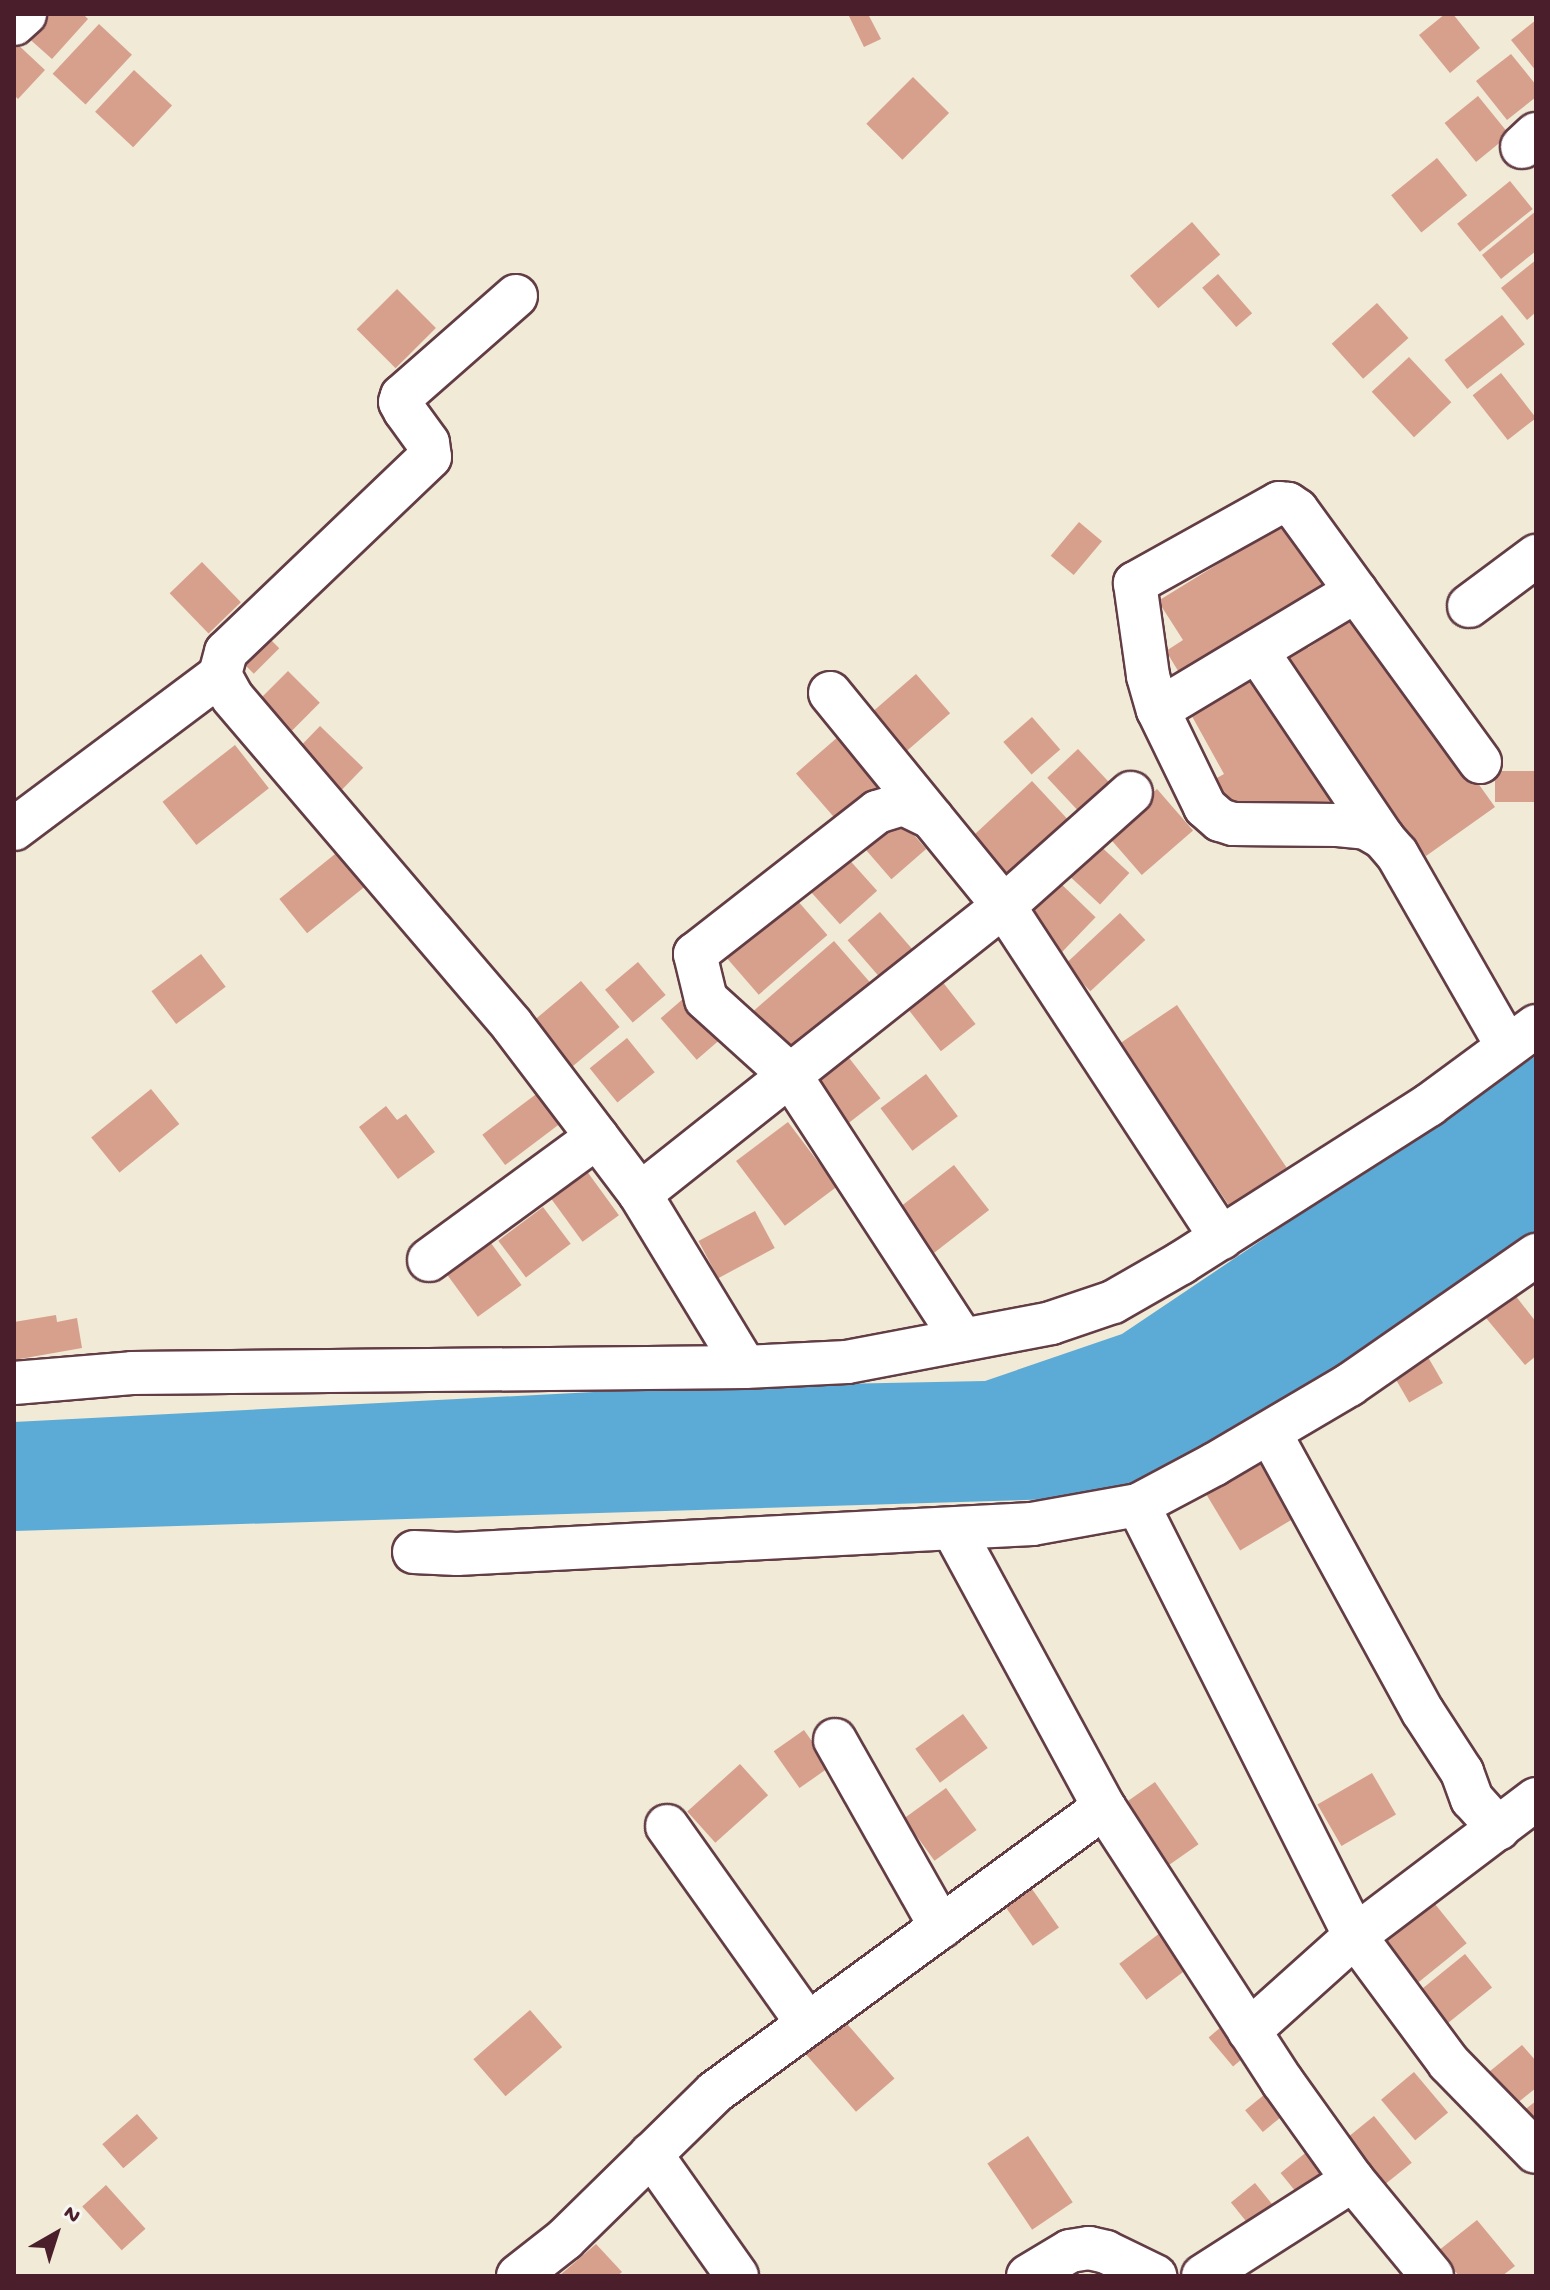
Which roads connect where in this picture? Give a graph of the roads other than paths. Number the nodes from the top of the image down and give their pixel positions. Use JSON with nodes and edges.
{"nodes":[{"id":1,"x":25,"y":14,"type":"edge"},
{"id":2,"x":14,"y":24,"type":"edge"},
{"id":3,"x":516,"y":296,"type":"dead end"},
{"id":4,"x":1536,"y":556,"type":"edge"},
{"id":5,"x":1356,"y":591,"type":"junction"},
{"id":6,"x":1469,"y":606,"type":"dead end"},
{"id":7,"x":1257,"y":651,"type":"junction"},
{"id":8,"x":220,"y":675,"type":"junction"},
{"id":9,"x":830,"y":693,"type":"dead end"},
{"id":10,"x":1158,"y":710,"type":"junction"},
{"id":11,"x":1480,"y":762,"type":"dead end"},
{"id":12,"x":1131,"y":793,"type":"dead end"},
{"id":13,"x":932,"y":818,"type":"junction"},
{"id":14,"x":14,"y":829,"type":"edge"},
{"id":15,"x":1383,"y":838,"type":"junction"},
{"id":16,"x":1004,"y":906,"type":"junction"},
{"id":17,"x":1521,"y":1036,"type":"edge"},
{"id":18,"x":790,"y":1075,"type":"junction"},
{"id":19,"x":597,"y":1137,"type":"junction"},
{"id":20,"x":640,"y":1194,"type":"junction"},
{"id":21,"x":1221,"y":1238,"type":"junction"},
{"id":22,"x":1536,"y":1255,"type":"edge"},
{"id":23,"x":429,"y":1260,"type":"dead end"},
{"id":24,"x":963,"y":1340,"type":"junction"},
{"id":25,"x":745,"y":1367,"type":"junction"},
{"id":26,"x":14,"y":1383,"type":"edge"},
{"id":27,"x":1270,"y":1433,"type":"junction"},
{"id":28,"x":1138,"y":1505,"type":"junction"},
{"id":29,"x":953,"y":1529,"type":"junction"},
{"id":30,"x":414,"y":1552,"type":"dead end"},
{"id":31,"x":835,"y":1740,"type":"dead end"},
{"id":32,"x":1536,"y":1799,"type":"edge"},
{"id":33,"x":1104,"y":1807,"type":"junction"},
{"id":34,"x":667,"y":1826,"type":"dead end"},
{"id":35,"x":1499,"y":1829,"type":"junction"},
{"id":36,"x":941,"y":1927,"type":"junction"},
{"id":37,"x":1355,"y":1936,"type":"junction"},
{"id":38,"x":807,"y":2023,"type":"junction"},
{"id":39,"x":1249,"y":2031,"type":"junction"},
{"id":40,"x":1536,"y":2152,"type":"edge"},
{"id":41,"x":651,"y":2154,"type":"junction"},
{"id":42,"x":1353,"y":2180,"type":"junction"},
{"id":43,"x":529,"y":2272,"type":"edge"},
{"id":44,"x":737,"y":2276,"type":"edge"},
{"id":45,"x":1028,"y":2276,"type":"edge"},
{"id":46,"x":1155,"y":2276,"type":"edge"},
{"id":47,"x":1203,"y":2276,"type":"edge"},
{"id":48,"x":1432,"y":2276,"type":"edge"}],
"edges":[{"from":1,"to":2,"type":"street"},
{"from":3,"to":8,"type":"street"},
{"from":4,"to":6,"type":"street"},
{"from":5,"to":7,"type":"street"},
{"from":5,"to":10,"type":"street"},
{"from":5,"to":11,"type":"street"},
{"from":7,"to":10,"type":"street"},
{"from":7,"to":15,"type":"street"},
{"from":8,"to":14,"type":"street"},
{"from":8,"to":19,"type":"street"},
{"from":9,"to":13,"type":"street"},
{"from":10,"to":15,"type":"street"},
{"from":12,"to":16,"type":"street"},
{"from":13,"to":16,"type":"street"},
{"from":13,"to":18,"type":"street"},
{"from":15,"to":17,"type":"street"},
{"from":16,"to":18,"type":"street"},
{"from":16,"to":21,"type":"street"},
{"from":17,"to":21,"type":"street"},
{"from":18,"to":20,"type":"street"},
{"from":18,"to":24,"type":"street"},
{"from":19,"to":20,"type":"street"},
{"from":19,"to":23,"type":"street"},
{"from":20,"to":25,"type":"street"},
{"from":21,"to":24,"type":"street"},
{"from":22,"to":27,"type":"street"},
{"from":24,"to":25,"type":"street"},
{"from":25,"to":26,"type":"street"},
{"from":27,"to":28,"type":"street"},
{"from":27,"to":35,"type":"street"},
{"from":28,"to":29,"type":"street"},
{"from":28,"to":37,"type":"street"},
{"from":29,"to":30,"type":"street"},
{"from":29,"to":33,"type":"street"},
{"from":31,"to":36,"type":"street"},
{"from":32,"to":35,"type":"street"},
{"from":33,"to":36,"type":"street"},
{"from":33,"to":39,"type":"street"},
{"from":34,"to":38,"type":"street"},
{"from":35,"to":37,"type":"street"},
{"from":36,"to":38,"type":"street"},
{"from":37,"to":39,"type":"street"},
{"from":37,"to":40,"type":"street"},
{"from":38,"to":41,"type":"street"},
{"from":39,"to":42,"type":"street"},
{"from":41,"to":43,"type":"street"},
{"from":41,"to":44,"type":"street"},
{"from":42,"to":47,"type":"street"},
{"from":42,"to":48,"type":"street"},
{"from":45,"to":46,"type":"street"}]}
